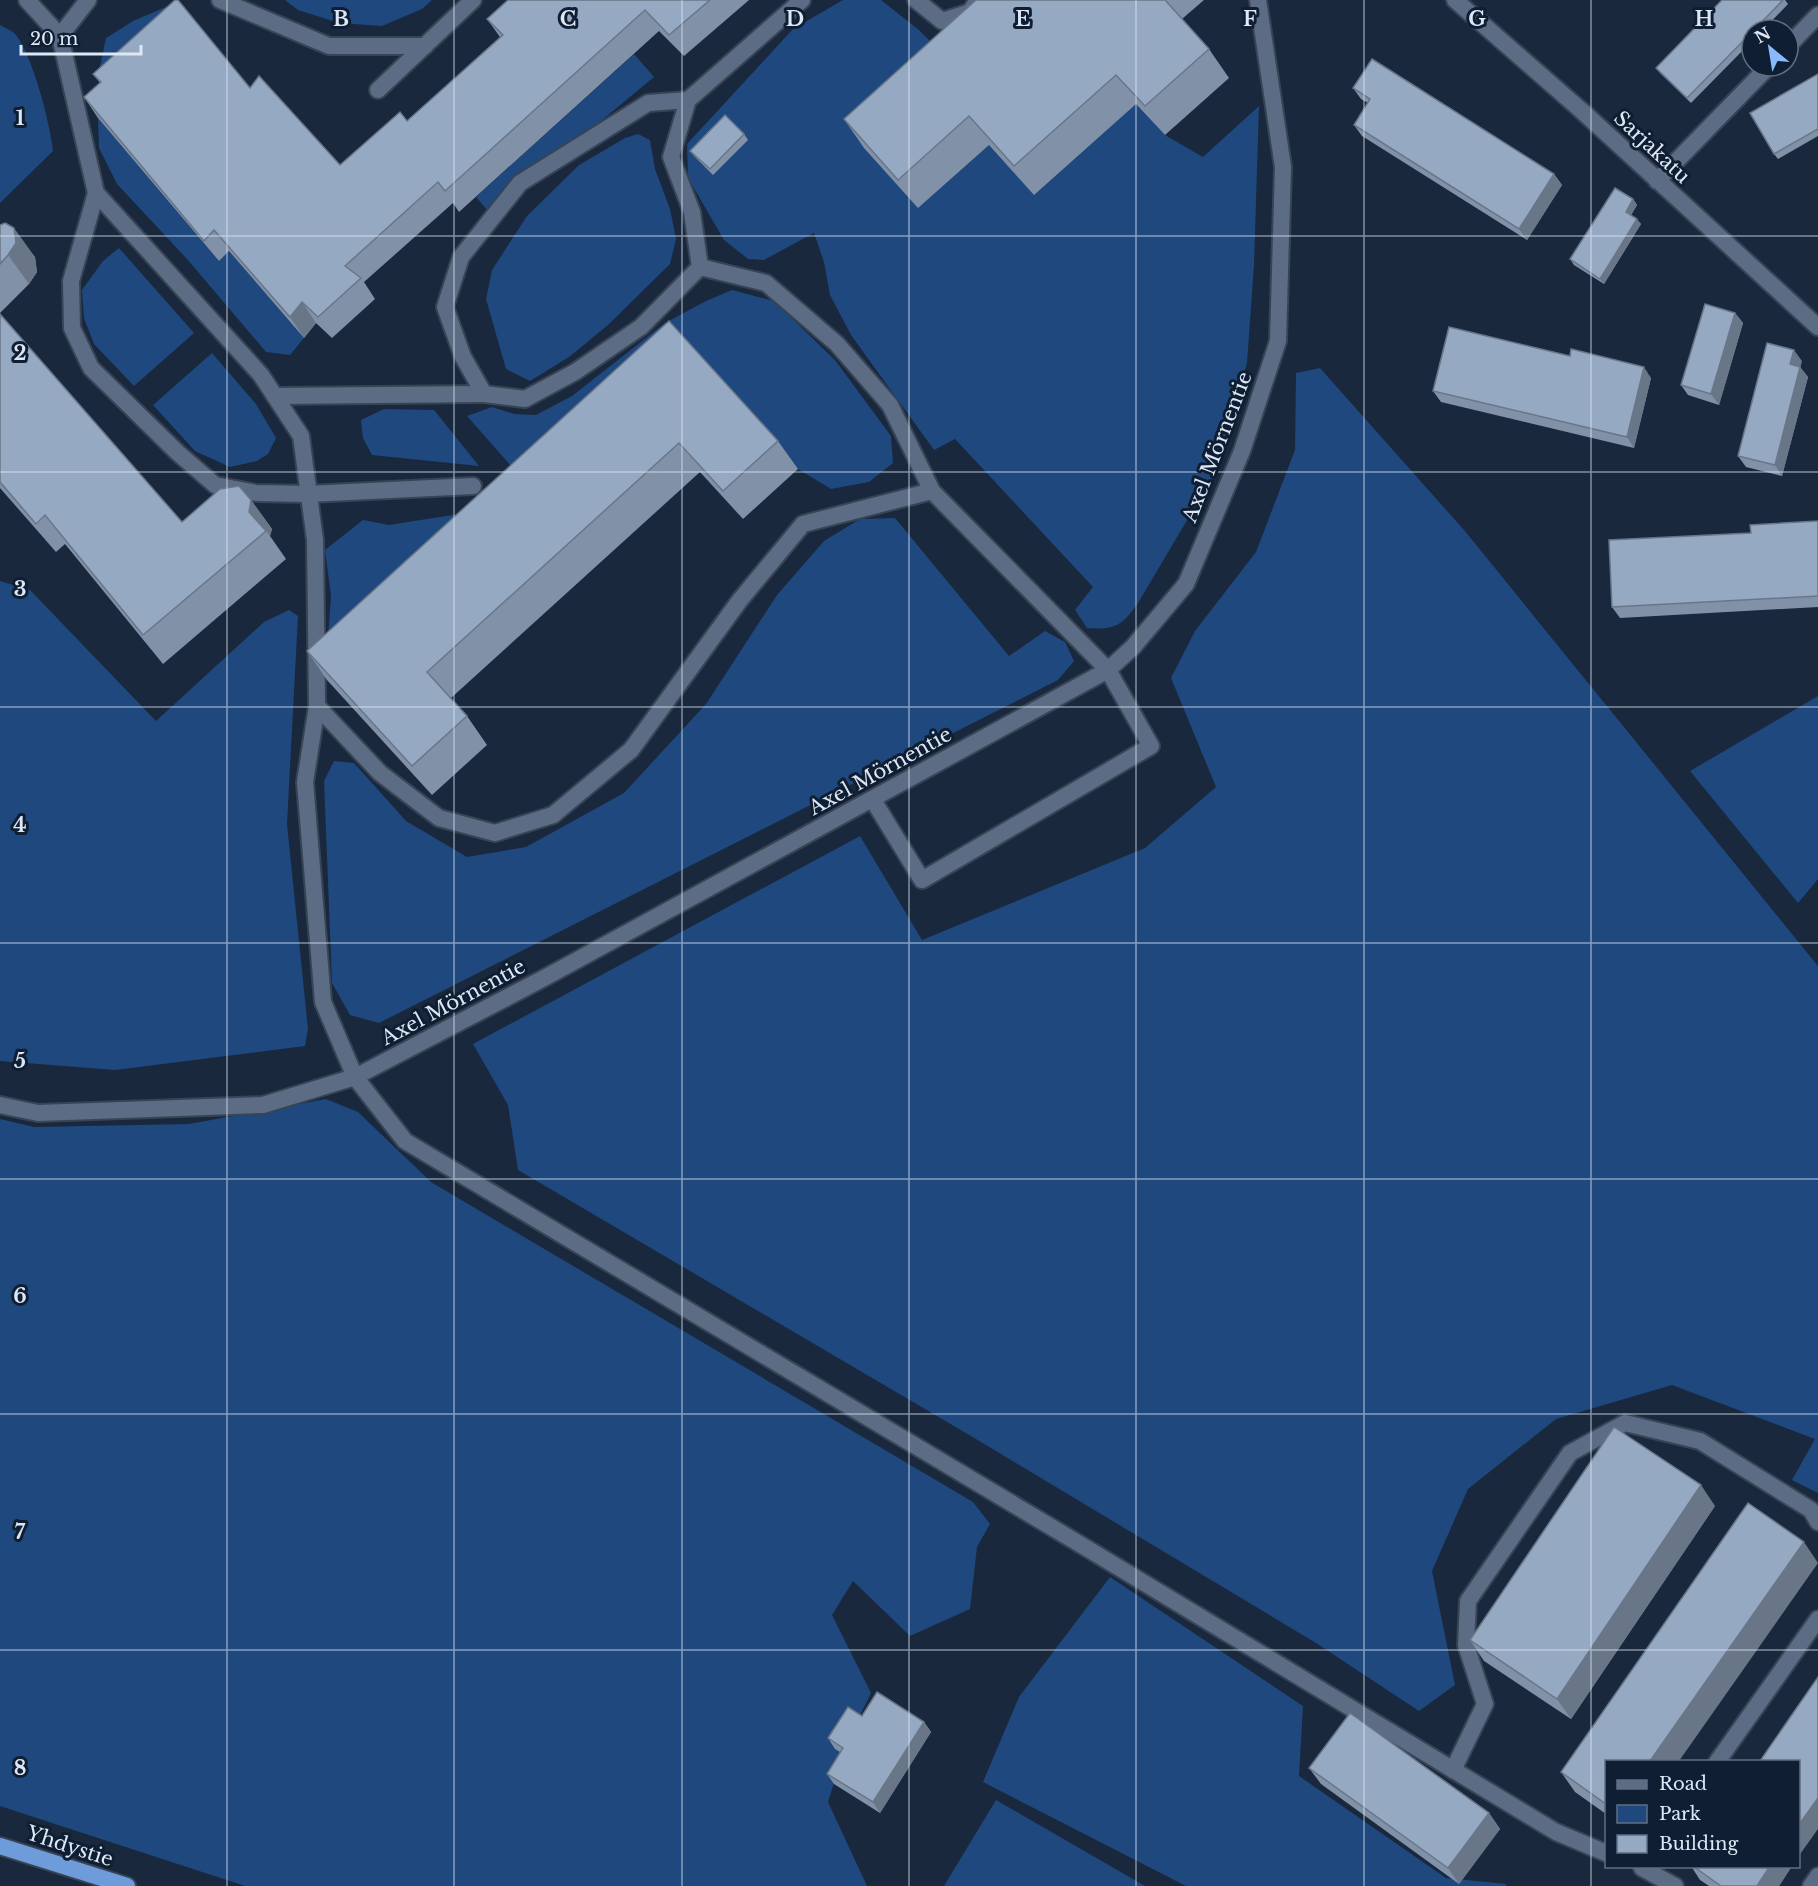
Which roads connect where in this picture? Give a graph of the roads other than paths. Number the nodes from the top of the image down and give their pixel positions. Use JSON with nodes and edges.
{"nodes":[{"id":1,"x":27,"y":0,"type":"edge"},
{"id":2,"x":88,"y":0,"type":"edge"},
{"id":3,"x":220,"y":0,"type":"edge"},
{"id":4,"x":473,"y":0,"type":"edge"},
{"id":5,"x":802,"y":0,"type":"edge"},
{"id":6,"x":916,"y":0,"type":"edge"},
{"id":7,"x":978,"y":0,"type":"edge"},
{"id":8,"x":1258,"y":0,"type":"edge"},
{"id":9,"x":1455,"y":0,"type":"edge"},
{"id":10,"x":1818,"y":15,"type":"edge"},
{"id":11,"x":1800,"y":34,"type":"edge"},
{"id":12,"x":60,"y":36,"type":"junction"},
{"id":13,"x":424,"y":46,"type":"junction"},
{"id":14,"x":1757,"y":78,"type":"edge"},
{"id":15,"x":378,"y":90,"type":"dead end"},
{"id":16,"x":688,"y":100,"type":"junction"},
{"id":17,"x":1657,"y":181,"type":"junction"},
{"id":18,"x":96,"y":193,"type":"junction"},
{"id":19,"x":700,"y":267,"type":"junction"},
{"id":20,"x":1818,"y":327,"type":"edge"},
{"id":21,"x":484,"y":394,"type":"junction"},
{"id":22,"x":275,"y":396,"type":"junction"},
{"id":23,"x":473,"y":486,"type":"dead end"},
{"id":24,"x":932,"y":491,"type":"junction"},
{"id":25,"x":309,"y":494,"type":"junction"},
{"id":26,"x":1108,"y":670,"type":"junction"},
{"id":27,"x":317,"y":706,"type":"junction"},
{"id":28,"x":873,"y":800,"type":"junction"},
{"id":29,"x":355,"y":1077,"type":"junction"},
{"id":30,"x":0,"y":1106,"type":"edge"},
{"id":31,"x":1818,"y":1522,"type":"edge"},
{"id":32,"x":1818,"y":1619,"type":"edge"},
{"id":33,"x":1718,"y":1760,"type":"edge"},
{"id":34,"x":1453,"y":1770,"type":"junction"},
{"id":35,"x":0,"y":1846,"type":"edge"},
{"id":36,"x":1605,"y":1853,"type":"edge"},
{"id":37,"x":1643,"y":1868,"type":"edge"},
{"id":38,"x":1818,"y":1876,"type":"edge"},
{"id":39,"x":127,"y":1886,"type":"edge"},
{"id":40,"x":1675,"y":1886,"type":"edge"},
{"id":41,"x":1811,"y":1886,"type":"edge"}],
"edges":[{"from":1,"to":12,"type":"street"},
{"from":2,"to":12,"type":"street"},
{"from":3,"to":13,"type":"street"},
{"from":4,"to":13,"type":"street"},
{"from":5,"to":16,"type":"street"},
{"from":6,"to":7,"type":"street"},
{"from":8,"to":26,"type":"street","name":"Axel Mörnentie"},
{"from":9,"to":17,"type":"street","name":"Sarjakatu"},
{"from":10,"to":11,"type":"street"},
{"from":12,"to":18,"type":"street"},
{"from":13,"to":15,"type":"street"},
{"from":14,"to":17,"type":"street"},
{"from":16,"to":19,"type":"street"},
{"from":16,"to":21,"type":"street"},
{"from":17,"to":20,"type":"street","name":"Sarjakatu"},
{"from":18,"to":22,"type":"street"},
{"from":18,"to":25,"type":"street"},
{"from":19,"to":21,"type":"street"},
{"from":19,"to":24,"type":"street"},
{"from":21,"to":22,"type":"street"},
{"from":22,"to":25,"type":"street"},
{"from":23,"to":25,"type":"street"},
{"from":24,"to":26,"type":"street"},
{"from":24,"to":27,"type":"street"},
{"from":25,"to":27,"type":"street"},
{"from":26,"to":28,"type":"street","name":"Axel Mörnentie"},
{"from":26,"to":28,"type":"street"},
{"from":27,"to":29,"type":"street"},
{"from":28,"to":29,"type":"street","name":"Axel Mörnentie"},
{"from":29,"to":30,"type":"street","name":"Axel Mörnentie"},
{"from":29,"to":34,"type":"street"},
{"from":31,"to":34,"type":"street"},
{"from":32,"to":33,"type":"street"},
{"from":34,"to":36,"type":"street"},
{"from":35,"to":39,"type":"highway","name":"Yhdystie"},
{"from":37,"to":40,"type":"street"},
{"from":38,"to":41,"type":"street"}]}
